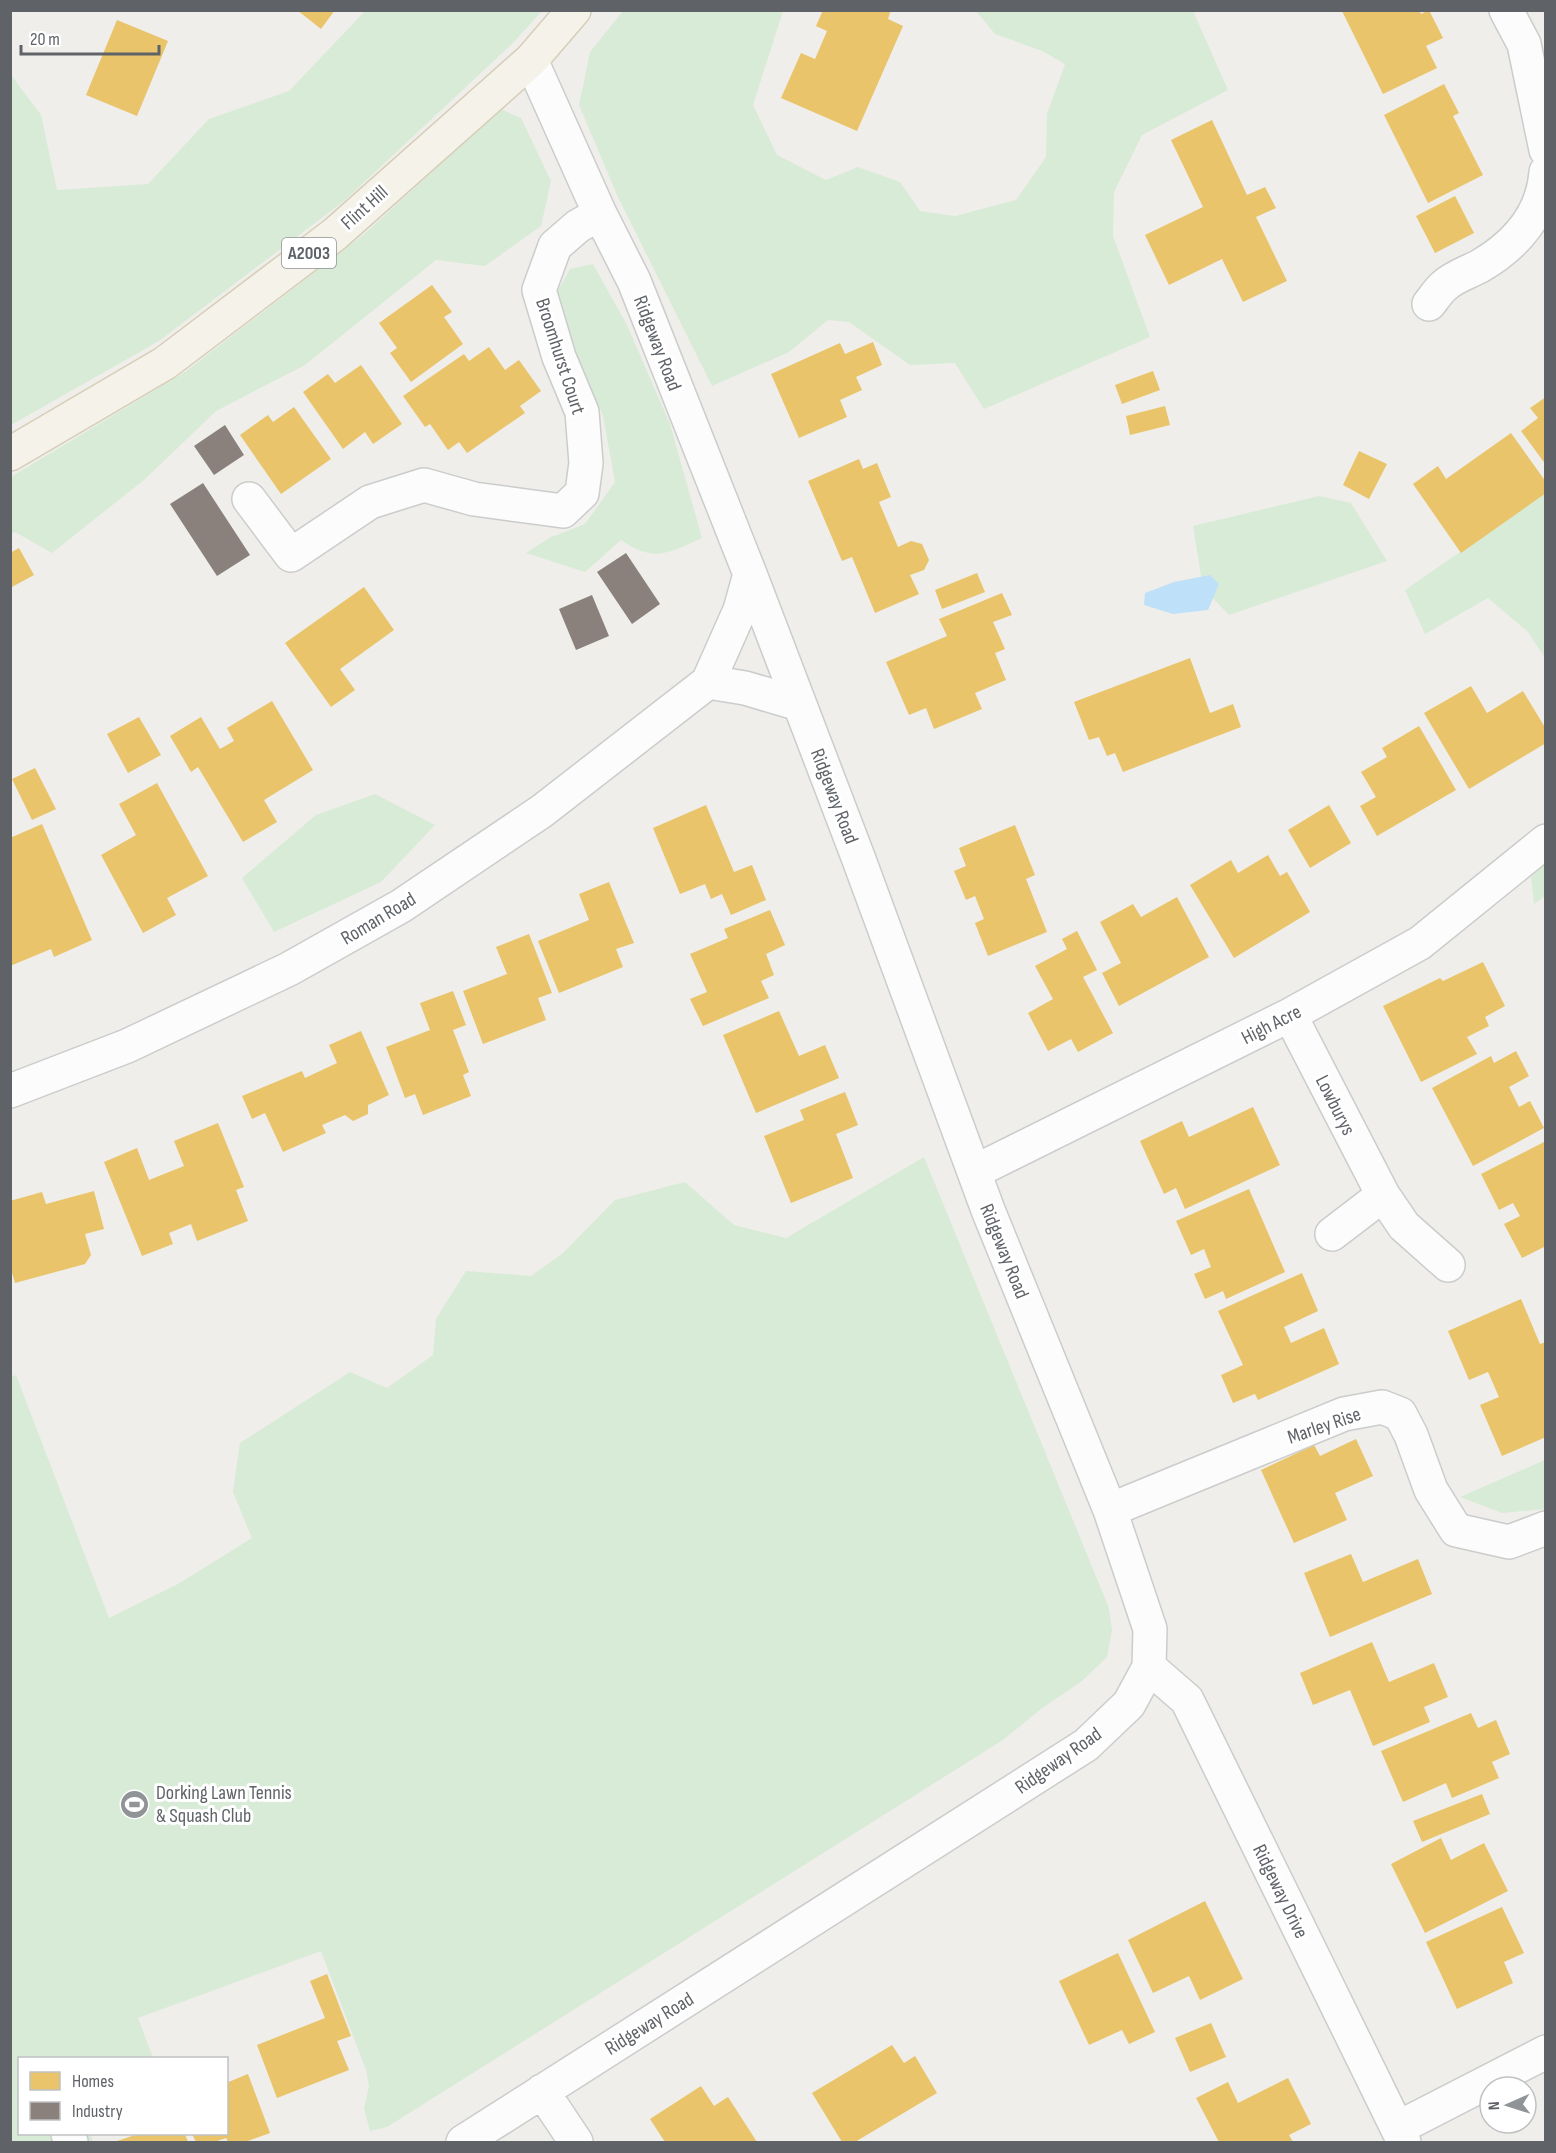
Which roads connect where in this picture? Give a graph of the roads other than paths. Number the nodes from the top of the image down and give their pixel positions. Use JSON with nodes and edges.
{"nodes":[{"id":1,"x":574,"y":10,"type":"edge"},
{"id":2,"x":1506,"y":10,"type":"edge"},
{"id":3,"x":531,"y":60,"type":"junction"},
{"id":4,"x":1545,"y":150,"type":"edge"},
{"id":5,"x":1545,"y":171,"type":"edge"},
{"id":6,"x":600,"y":214,"type":"junction"},
{"id":7,"x":1429,"y":304,"type":"dead end"},
{"id":8,"x":10,"y":454,"type":"edge"},
{"id":9,"x":249,"y":499,"type":"dead end"},
{"id":10,"x":750,"y":574,"type":"junction"},
{"id":11,"x":708,"y":682,"type":"junction"},
{"id":12,"x":799,"y":704,"type":"junction"},
{"id":13,"x":1545,"y":841,"type":"edge"},
{"id":14,"x":1290,"y":1016,"type":"junction"},
{"id":15,"x":10,"y":1091,"type":"edge"},
{"id":16,"x":974,"y":1172,"type":"junction"},
{"id":17,"x":1383,"y":1195,"type":"junction"},
{"id":18,"x":1332,"y":1234,"type":"dead end"},
{"id":19,"x":1448,"y":1265,"type":"dead end"},
{"id":20,"x":1110,"y":1510,"type":"junction"},
{"id":21,"x":1545,"y":1528,"type":"edge"},
{"id":22,"x":1149,"y":1667,"type":"junction"},
{"id":23,"x":1545,"y":2052,"type":"edge"},
{"id":24,"x":542,"y":2091,"type":"junction"},
{"id":25,"x":1401,"y":2135,"type":"edge"},
{"id":26,"x":464,"y":2142,"type":"edge"},
{"id":27,"x":576,"y":2142,"type":"edge"}],
"edges":[{"from":1,"to":3,"type":"main road","name":"Flint Hill","number":"A2003"},
{"from":2,"to":4,"type":"street"},
{"from":3,"to":6,"type":"street","name":"Ridgeway Road"},
{"from":3,"to":8,"type":"main road","name":"Flint Hill","number":"A2003"},
{"from":5,"to":7,"type":"street"},
{"from":6,"to":9,"type":"street","name":"Broomhurst Court"},
{"from":6,"to":10,"type":"street","name":"Ridgeway Road"},
{"from":10,"to":11,"type":"street","name":"Roman Road"},
{"from":10,"to":12,"type":"street","name":"Ridgeway Road"},
{"from":11,"to":12,"type":"street"},
{"from":11,"to":15,"type":"street","name":"Roman Road"},
{"from":12,"to":16,"type":"street","name":"Ridgeway Road"},
{"from":13,"to":14,"type":"street","name":"High Acre"},
{"from":14,"to":16,"type":"street","name":"High Acre"},
{"from":14,"to":17,"type":"street","name":"Lowburys"},
{"from":16,"to":20,"type":"street","name":"Ridgeway Road"},
{"from":17,"to":18,"type":"street"},
{"from":17,"to":19,"type":"street","name":"Lowburys"},
{"from":20,"to":21,"type":"street","name":"Marley Rise"},
{"from":20,"to":22,"type":"street","name":"Ridgeway Road"},
{"from":22,"to":24,"type":"street","name":"Ridgeway Road"},
{"from":22,"to":25,"type":"street","name":"Ridgeway Drive"},
{"from":23,"to":25,"type":"street","name":"Ridgeway Drive"},
{"from":24,"to":26,"type":"street","name":"Ridgeway Road"},
{"from":24,"to":27,"type":"street"}]}
